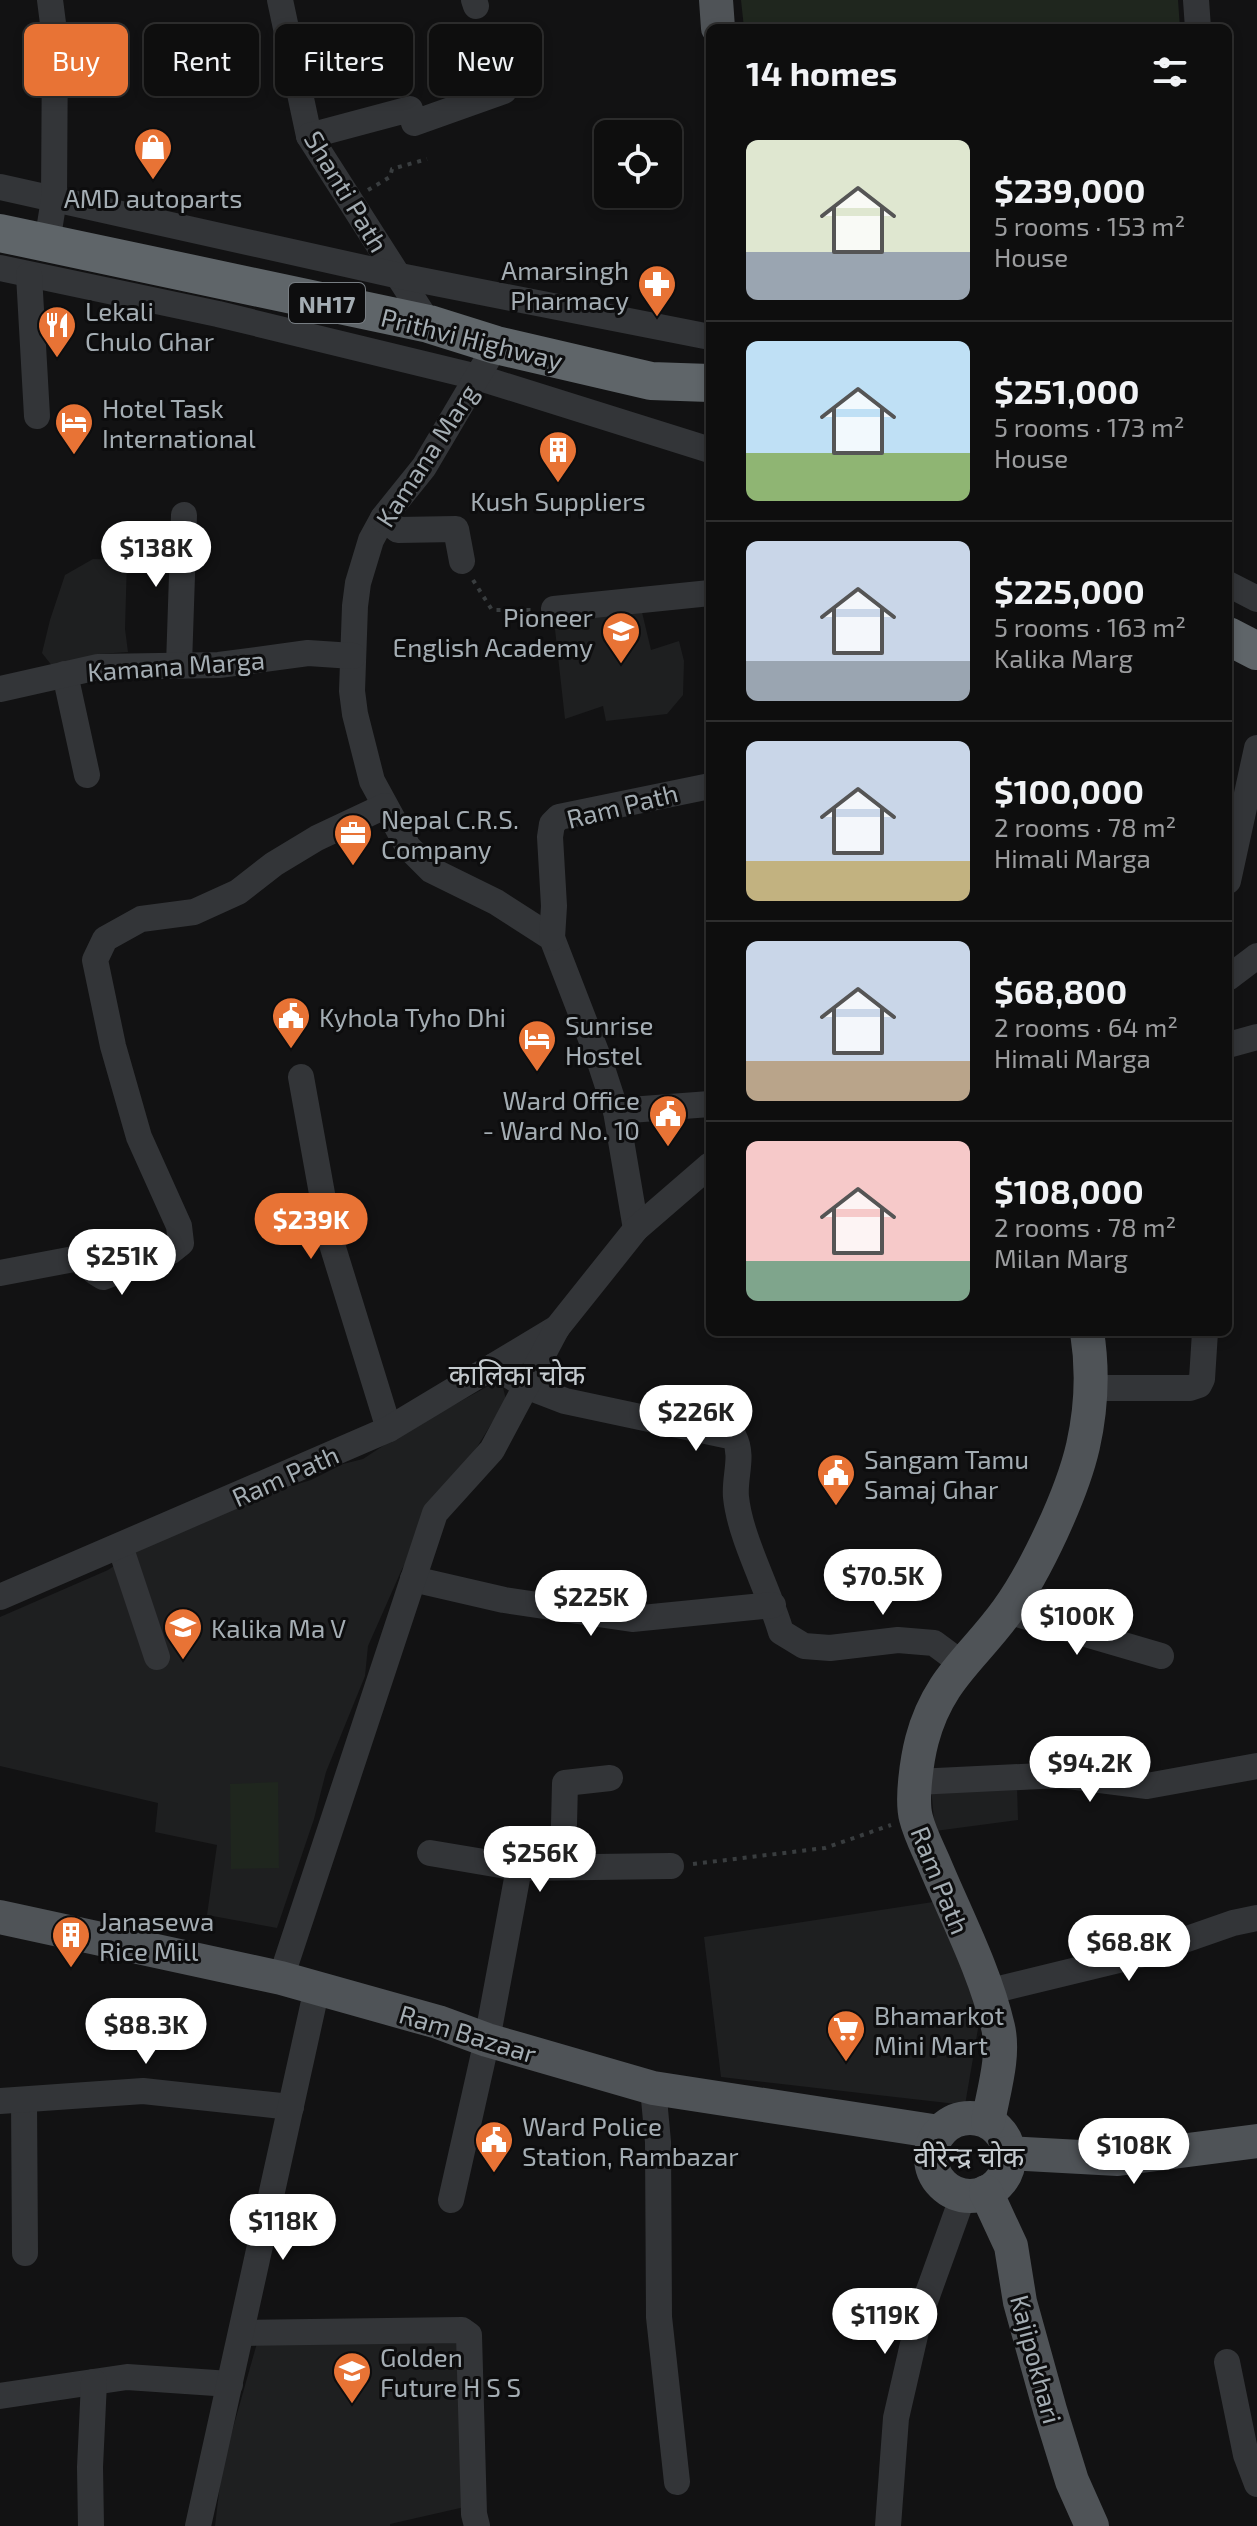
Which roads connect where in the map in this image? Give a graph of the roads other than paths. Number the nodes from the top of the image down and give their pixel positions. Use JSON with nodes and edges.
{"nodes":[{"id":1,"x":50,"y":0,"type":"edge"},
{"id":2,"x":280,"y":0,"type":"edge"},
{"id":3,"x":716,"y":0,"type":"edge"},
{"id":4,"x":1196,"y":0,"type":"edge"},
{"id":5,"x":718,"y":24,"type":"edge"},
{"id":6,"x":1198,"y":24,"type":"edge"},
{"id":7,"x":490,"y":96,"type":"edge"},
{"id":8,"x":309,"y":136,"type":"junction"},
{"id":9,"x":0,"y":187,"type":"edge"},
{"id":10,"x":54,"y":199,"type":"junction"},
{"id":11,"x":0,"y":233,"type":"edge"},
{"id":12,"x":38,"y":259,"type":"junction"},
{"id":13,"x":0,"y":268,"type":"edge"},
{"id":14,"x":400,"y":276,"type":"junction"},
{"id":15,"x":429,"y":324,"type":"junction"},
{"id":16,"x":706,"y":336,"type":"edge"},
{"id":17,"x":487,"y":361,"type":"junction"},
{"id":18,"x":651,"y":381,"type":"junction"},
{"id":19,"x":706,"y":383,"type":"edge"},
{"id":20,"x":706,"y":405,"type":"edge"},
{"id":21,"x":37,"y":416,"type":"dead end"},
{"id":22,"x":705,"y":443,"type":"edge"},
{"id":23,"x":184,"y":515,"type":"dead end"},
{"id":24,"x":383,"y":518,"type":"junction"},
{"id":25,"x":462,"y":561,"type":"road end"},
{"id":26,"x":1232,"y":586,"type":"edge"},
{"id":27,"x":706,"y":593,"type":"edge"},
{"id":28,"x":1257,"y":599,"type":"edge"},
{"id":29,"x":554,"y":609,"type":"road end"},
{"id":30,"x":1232,"y":638,"type":"edge"},
{"id":31,"x":1257,"y":651,"type":"edge"},
{"id":32,"x":353,"y":656,"type":"junction"},
{"id":33,"x":179,"y":665,"type":"junction"},
{"id":34,"x":65,"y":674,"type":"junction"},
{"id":35,"x":0,"y":689,"type":"edge"},
{"id":36,"x":1257,"y":748,"type":"edge"},
{"id":37,"x":87,"y":775,"type":"dead end"},
{"id":38,"x":706,"y":787,"type":"edge"},
{"id":39,"x":385,"y":806,"type":"junction"},
{"id":40,"x":1232,"y":863,"type":"edge"},
{"id":41,"x":552,"y":938,"type":"junction"},
{"id":42,"x":1257,"y":956,"type":"edge"},
{"id":43,"x":1232,"y":975,"type":"edge"},
{"id":44,"x":1257,"y":1037,"type":"edge"},
{"id":45,"x":1232,"y":1044,"type":"edge"},
{"id":46,"x":301,"y":1077,"type":"dead end"},
{"id":47,"x":706,"y":1104,"type":"edge"},
{"id":48,"x":616,"y":1111,"type":"junction"},
{"id":49,"x":706,"y":1168,"type":"edge"},
{"id":50,"x":636,"y":1229,"type":"junction"},
{"id":51,"x":0,"y":1273,"type":"edge"},
{"id":52,"x":557,"y":1328,"type":"junction"},
{"id":53,"x":1087,"y":1336,"type":"edge"},
{"id":54,"x":1205,"y":1336,"type":"edge"},
{"id":55,"x":494,"y":1366,"type":"junction"},
{"id":56,"x":526,"y":1386,"type":"junction"},
{"id":57,"x":1091,"y":1388,"type":"junction"},
{"id":58,"x":389,"y":1429,"type":"junction"},
{"id":59,"x":120,"y":1546,"type":"junction"},
{"id":60,"x":413,"y":1579,"type":"junction"},
{"id":61,"x":7,"y":1586,"type":"edge"},
{"id":62,"x":773,"y":1605,"type":"junction"},
{"id":63,"x":1007,"y":1611,"type":"junction"},
{"id":64,"x":1161,"y":1656,"type":"dead end"},
{"id":65,"x":157,"y":1657,"type":"dead end"},
{"id":66,"x":961,"y":1663,"type":"junction"},
{"id":67,"x":1257,"y":1766,"type":"edge"},
{"id":68,"x":610,"y":1778,"type":"dead end"},
{"id":69,"x":916,"y":1782,"type":"junction"},
{"id":70,"x":430,"y":1853,"type":"dead end"},
{"id":71,"x":671,"y":1866,"type":"road end"},
{"id":72,"x":563,"y":1867,"type":"junction"},
{"id":73,"x":519,"y":1868,"type":"junction"},
{"id":74,"x":0,"y":1917,"type":"edge"},
{"id":75,"x":1257,"y":1918,"type":"edge"},
{"id":76,"x":281,"y":1978,"type":"junction"},
{"id":77,"x":317,"y":1988,"type":"junction"},
{"id":78,"x":987,"y":1992,"type":"junction"},
{"id":79,"x":487,"y":2040,"type":"junction"},
{"id":80,"x":653,"y":2088,"type":"junction"},
{"id":81,"x":12,"y":2101,"type":"edge"},
{"id":82,"x":291,"y":2107,"type":"junction"},
{"id":83,"x":988,"y":2122,"type":"junction"},
{"id":84,"x":939,"y":2132,"type":"junction"},
{"id":85,"x":1257,"y":2141,"type":"edge"},
{"id":86,"x":1008,"y":2153,"type":"junction"},
{"id":87,"x":971,"y":2192,"type":"junction"},
{"id":88,"x":451,"y":2200,"type":"dead end"},
{"id":89,"x":25,"y":2253,"type":"dead end"},
{"id":90,"x":242,"y":2333,"type":"junction"},
{"id":91,"x":1227,"y":2362,"type":"dead end"},
{"id":92,"x":94,"y":2382,"type":"junction"},
{"id":93,"x":230,"y":2384,"type":"junction"},
{"id":94,"x":0,"y":2396,"type":"edge"},
{"id":95,"x":677,"y":2482,"type":"dead end"},
{"id":96,"x":1257,"y":2484,"type":"edge"},
{"id":97,"x":91,"y":2526,"type":"edge"},
{"id":98,"x":198,"y":2526,"type":"edge"},
{"id":99,"x":477,"y":2526,"type":"edge"},
{"id":100,"x":888,"y":2526,"type":"edge"},
{"id":101,"x":1092,"y":2526,"type":"edge"}],
"edges":[{"from":1,"to":10,"type":"street"},
{"from":2,"to":8,"type":"street","name":"Shanti Path"},
{"from":3,"to":5,"type":"main road"},
{"from":4,"to":6,"type":"street"},
{"from":7,"to":8,"type":"street"},
{"from":8,"to":14,"type":"street","name":"Shanti Path"},
{"from":9,"to":10,"type":"street"},
{"from":10,"to":12,"type":"street"},
{"from":10,"to":14,"type":"street"},
{"from":11,"to":12,"type":"highway","name":"Prithvi Highway","number":"NH17"},
{"from":12,"to":13,"type":"street"},
{"from":12,"to":15,"type":"highway","name":"Prithvi Highway","number":"NH17"},
{"from":12,"to":17,"type":"street"},
{"from":12,"to":21,"type":"street"},
{"from":14,"to":15,"type":"street","name":"Shanti Path"},
{"from":14,"to":16,"type":"street"},
{"from":15,"to":17,"type":"highway","name":"Prithvi Highway","number":"NH17"},
{"from":17,"to":18,"type":"highway","name":"Prithvi Highway","number":"NH17"},
{"from":17,"to":22,"type":"street"},
{"from":17,"to":24,"type":"street","name":"Kamana Marg"},
{"from":18,"to":19,"type":"highway","name":"Prithvi Highway","number":"NH17"},
{"from":18,"to":20,"type":"highway"},
{"from":23,"to":33,"type":"street"},
{"from":24,"to":25,"type":"street"},
{"from":24,"to":32,"type":"street","name":"Kamana Marg"},
{"from":26,"to":28,"type":"street"},
{"from":27,"to":29,"type":"street"},
{"from":30,"to":31,"type":"highway"},
{"from":32,"to":33,"type":"street","name":"Kamana Marga"},
{"from":32,"to":39,"type":"street","name":"Kamana Marg"},
{"from":33,"to":34,"type":"street","name":"Kamana Marga"},
{"from":34,"to":35,"type":"street","name":"Kamana Marga"},
{"from":34,"to":37,"type":"street"},
{"from":36,"to":40,"type":"street"},
{"from":38,"to":41,"type":"street","name":"Ram Path"},
{"from":39,"to":41,"type":"street","name":"Kamana Marg"},
{"from":39,"to":51,"type":"street"},
{"from":41,"to":48,"type":"street"},
{"from":42,"to":43,"type":"street"},
{"from":44,"to":45,"type":"street"},
{"from":46,"to":58,"type":"street"},
{"from":47,"to":48,"type":"street"},
{"from":48,"to":50,"type":"street"},
{"from":49,"to":50,"type":"street"},
{"from":50,"to":52,"type":"street"},
{"from":52,"to":55,"type":"street","name":"Ram Path"},
{"from":52,"to":56,"type":"street"},
{"from":53,"to":57,"type":"main road","name":"Ram Path"},
{"from":54,"to":57,"type":"street"},
{"from":55,"to":56,"type":"street"},
{"from":55,"to":58,"type":"street","name":"Ram Path"},
{"from":56,"to":60,"type":"street"},
{"from":56,"to":62,"type":"street"},
{"from":57,"to":63,"type":"main road","name":"Ram Path"},
{"from":58,"to":59,"type":"street","name":"Ram Path"},
{"from":59,"to":61,"type":"street","name":"Ram Path"},
{"from":59,"to":65,"type":"street"},
{"from":60,"to":62,"type":"street"},
{"from":60,"to":76,"type":"street"},
{"from":62,"to":66,"type":"street"},
{"from":63,"to":64,"type":"street"},
{"from":63,"to":66,"type":"main road","name":"Ram Path"},
{"from":66,"to":69,"type":"main road","name":"Ram Path"},
{"from":67,"to":69,"type":"street"},
{"from":68,"to":72,"type":"street"},
{"from":69,"to":78,"type":"main road","name":"Ram Path"},
{"from":70,"to":73,"type":"street"},
{"from":71,"to":72,"type":"street"},
{"from":72,"to":73,"type":"street"},
{"from":73,"to":79,"type":"street"},
{"from":74,"to":76,"type":"main road","name":"Ram Bazaar"},
{"from":75,"to":78,"type":"street"},
{"from":76,"to":77,"type":"main road","name":"Ram Bazaar"},
{"from":77,"to":79,"type":"main road","name":"Ram Bazaar"},
{"from":77,"to":82,"type":"street"},
{"from":78,"to":83,"type":"main road","name":"Ram Path"},
{"from":79,"to":80,"type":"main road","name":"Ram Bazaar"},
{"from":79,"to":88,"type":"street"},
{"from":80,"to":84,"type":"main road","name":"Ram Bazaar"},
{"from":80,"to":95,"type":"street"},
{"from":81,"to":82,"type":"street"},
{"from":81,"to":89,"type":"street"},
{"from":82,"to":90,"type":"street"},
{"from":83,"to":84,"type":"main road"},
{"from":83,"to":86,"type":"main road"},
{"from":84,"to":87,"type":"main road"},
{"from":85,"to":86,"type":"main road"},
{"from":86,"to":87,"type":"main road"},
{"from":87,"to":100,"type":"street"},
{"from":87,"to":101,"type":"main road","name":"Kajipokhari"},
{"from":90,"to":93,"type":"street"},
{"from":90,"to":99,"type":"street"},
{"from":91,"to":96,"type":"street"},
{"from":92,"to":93,"type":"street"},
{"from":92,"to":94,"type":"street"},
{"from":92,"to":97,"type":"street"},
{"from":93,"to":98,"type":"street"}]}
